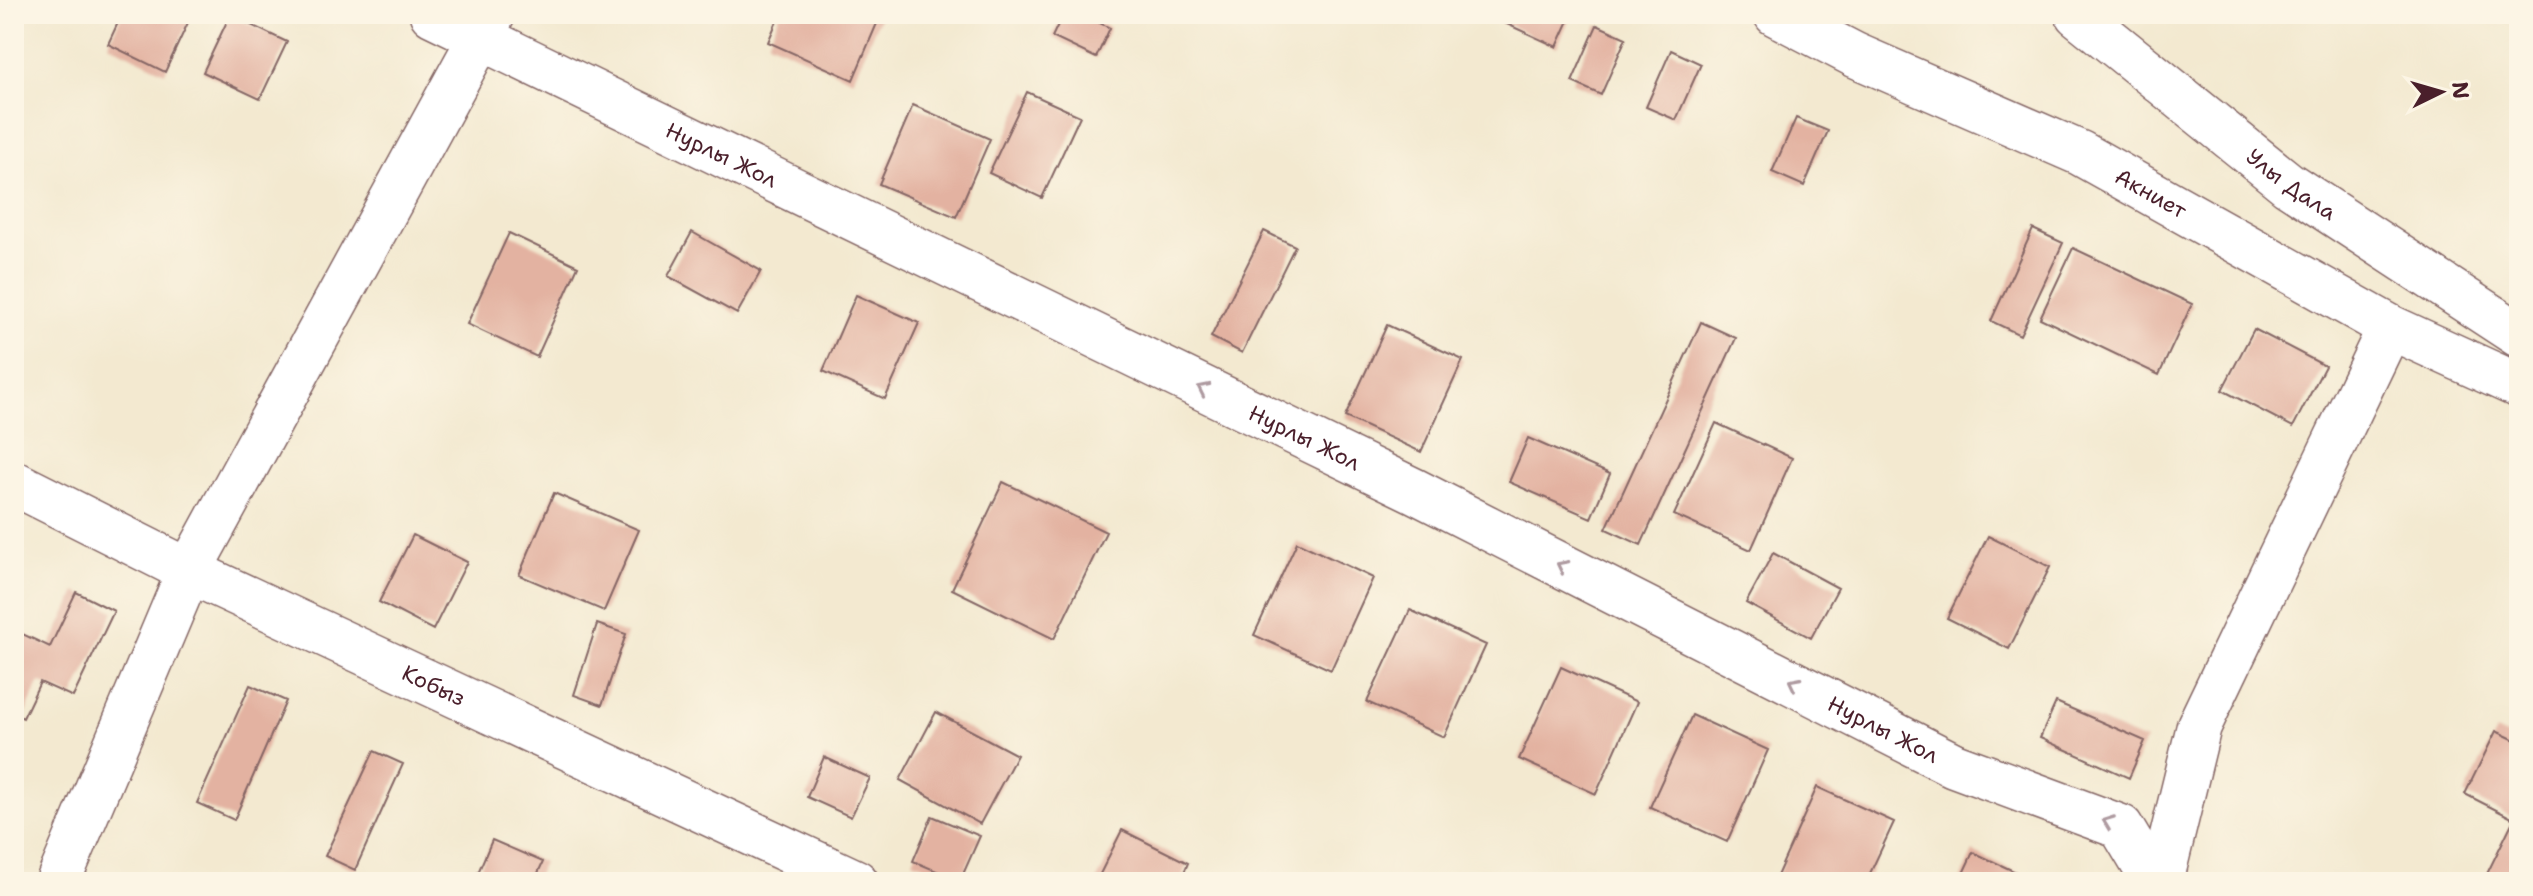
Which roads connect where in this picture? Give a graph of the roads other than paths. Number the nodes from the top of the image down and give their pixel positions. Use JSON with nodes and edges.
{"nodes":[{"id":1,"x":432,"y":14,"type":"edge"},
{"id":2,"x":1776,"y":14,"type":"edge"},
{"id":3,"x":2077,"y":14,"type":"edge"},
{"id":4,"x":487,"y":26,"type":"edge"},
{"id":5,"x":2390,"y":327,"type":"junction"},
{"id":6,"x":2519,"y":335,"type":"edge"},
{"id":7,"x":2519,"y":386,"type":"edge"},
{"id":8,"x":14,"y":483,"type":"edge"},
{"id":9,"x":189,"y":571,"type":"junction"},
{"id":10,"x":58,"y":882,"type":"edge"},
{"id":11,"x":856,"y":882,"type":"edge"},
{"id":12,"x":2154,"y":882,"type":"edge"},
{"id":13,"x":2161,"y":882,"type":"edge"}],
"edges":[{"from":1,"to":4,"type":"street","name":"Нурлы Жол"},
{"from":2,"to":5,"type":"street","name":"Акниет"},
{"from":3,"to":6,"type":"street","name":"Улы Дала"},
{"from":4,"to":9,"type":"street"},
{"from":12,"to":4,"type":"street","name":"Нурлы Жол","one_way":true},
{"from":5,"to":7,"type":"street","name":"Акниет"},
{"from":5,"to":13,"type":"street"},
{"from":8,"to":9,"type":"street","name":"Кобыз"},
{"from":9,"to":10,"type":"street"},
{"from":9,"to":11,"type":"street","name":"Кобыз"}]}
